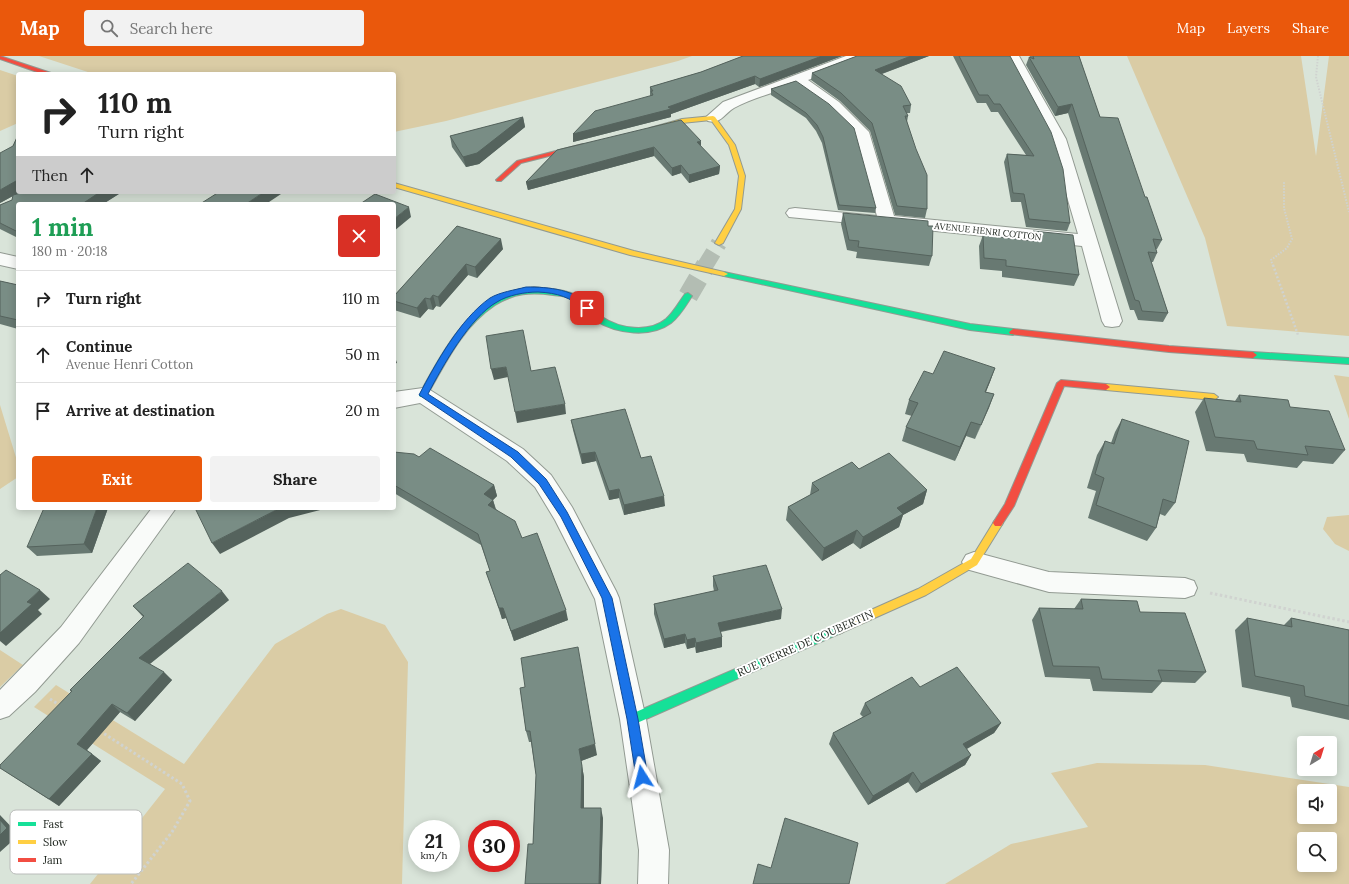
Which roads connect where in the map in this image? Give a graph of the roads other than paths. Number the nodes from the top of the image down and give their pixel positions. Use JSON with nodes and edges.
{"nodes":[{"id":1,"x":859,"y":56,"type":"edge"},
{"id":2,"x":1012,"y":56,"type":"edge"},
{"id":3,"x":0,"y":57,"type":"edge"},
{"id":4,"x":43,"y":72,"type":"edge"},
{"id":5,"x":797,"y":79,"type":"junction"},
{"id":6,"x":713,"y":118,"type":"junction"},
{"id":7,"x":645,"y":130,"type":"edge"},
{"id":8,"x":593,"y":143,"type":"edge"},
{"id":9,"x":499,"y":180,"type":"dead end"},
{"id":10,"x":396,"y":187,"type":"edge"},
{"id":11,"x":794,"y":213,"type":"dead end"},
{"id":12,"x":887,"y":221,"type":"junction"},
{"id":13,"x":1089,"y":241,"type":"junction"},
{"id":14,"x":719,"y":244,"type":"tunnel mouth"},
{"id":15,"x":0,"y":259,"type":"edge"},
{"id":16,"x":16,"y":263,"type":"edge"},
{"id":17,"x":688,"y":296,"type":"tunnel mouth"},
{"id":18,"x":1112,"y":321,"type":"dead end"},
{"id":19,"x":1349,"y":361,"type":"edge"},
{"id":20,"x":423,"y":395,"type":"junction"},
{"id":21,"x":1214,"y":396,"type":"dead end"},
{"id":22,"x":396,"y":400,"type":"edge"},
{"id":23,"x":164,"y":510,"type":"edge"},
{"id":24,"x":974,"y":562,"type":"junction"},
{"id":25,"x":1184,"y":588,"type":"road end"},
{"id":26,"x":0,"y":707,"type":"edge"},
{"id":27,"x":633,"y":719,"type":"junction"},
{"id":28,"x":654,"y":884,"type":"edge"}],
"edges":[{"from":1,"to":5,"type":"street"},
{"from":2,"to":13,"type":"street"},
{"from":3,"to":4,"type":"street"},
{"from":5,"to":6,"type":"street"},
{"from":5,"to":12,"type":"street"},
{"from":6,"to":7,"type":"street"},
{"from":6,"to":14,"type":"street"},
{"from":8,"to":9,"type":"street"},
{"from":10,"to":19,"type":"street"},
{"from":11,"to":12,"type":"street","name":"AVENUE HENRI COTTON"},
{"from":12,"to":13,"type":"street","name":"AVENUE HENRI COTTON"},
{"from":13,"to":18,"type":"street"},
{"from":15,"to":16,"type":"street"},
{"from":17,"to":20,"type":"street"},
{"from":20,"to":22,"type":"street"},
{"from":20,"to":27,"type":"street"},
{"from":21,"to":24,"type":"street","name":"RUE PIERRE DE COUBERTIN"},
{"from":23,"to":26,"type":"street"},
{"from":24,"to":25,"type":"street"},
{"from":24,"to":27,"type":"street","name":"RUE PIERRE DE COUBERTIN"},
{"from":27,"to":28,"type":"street"}]}
